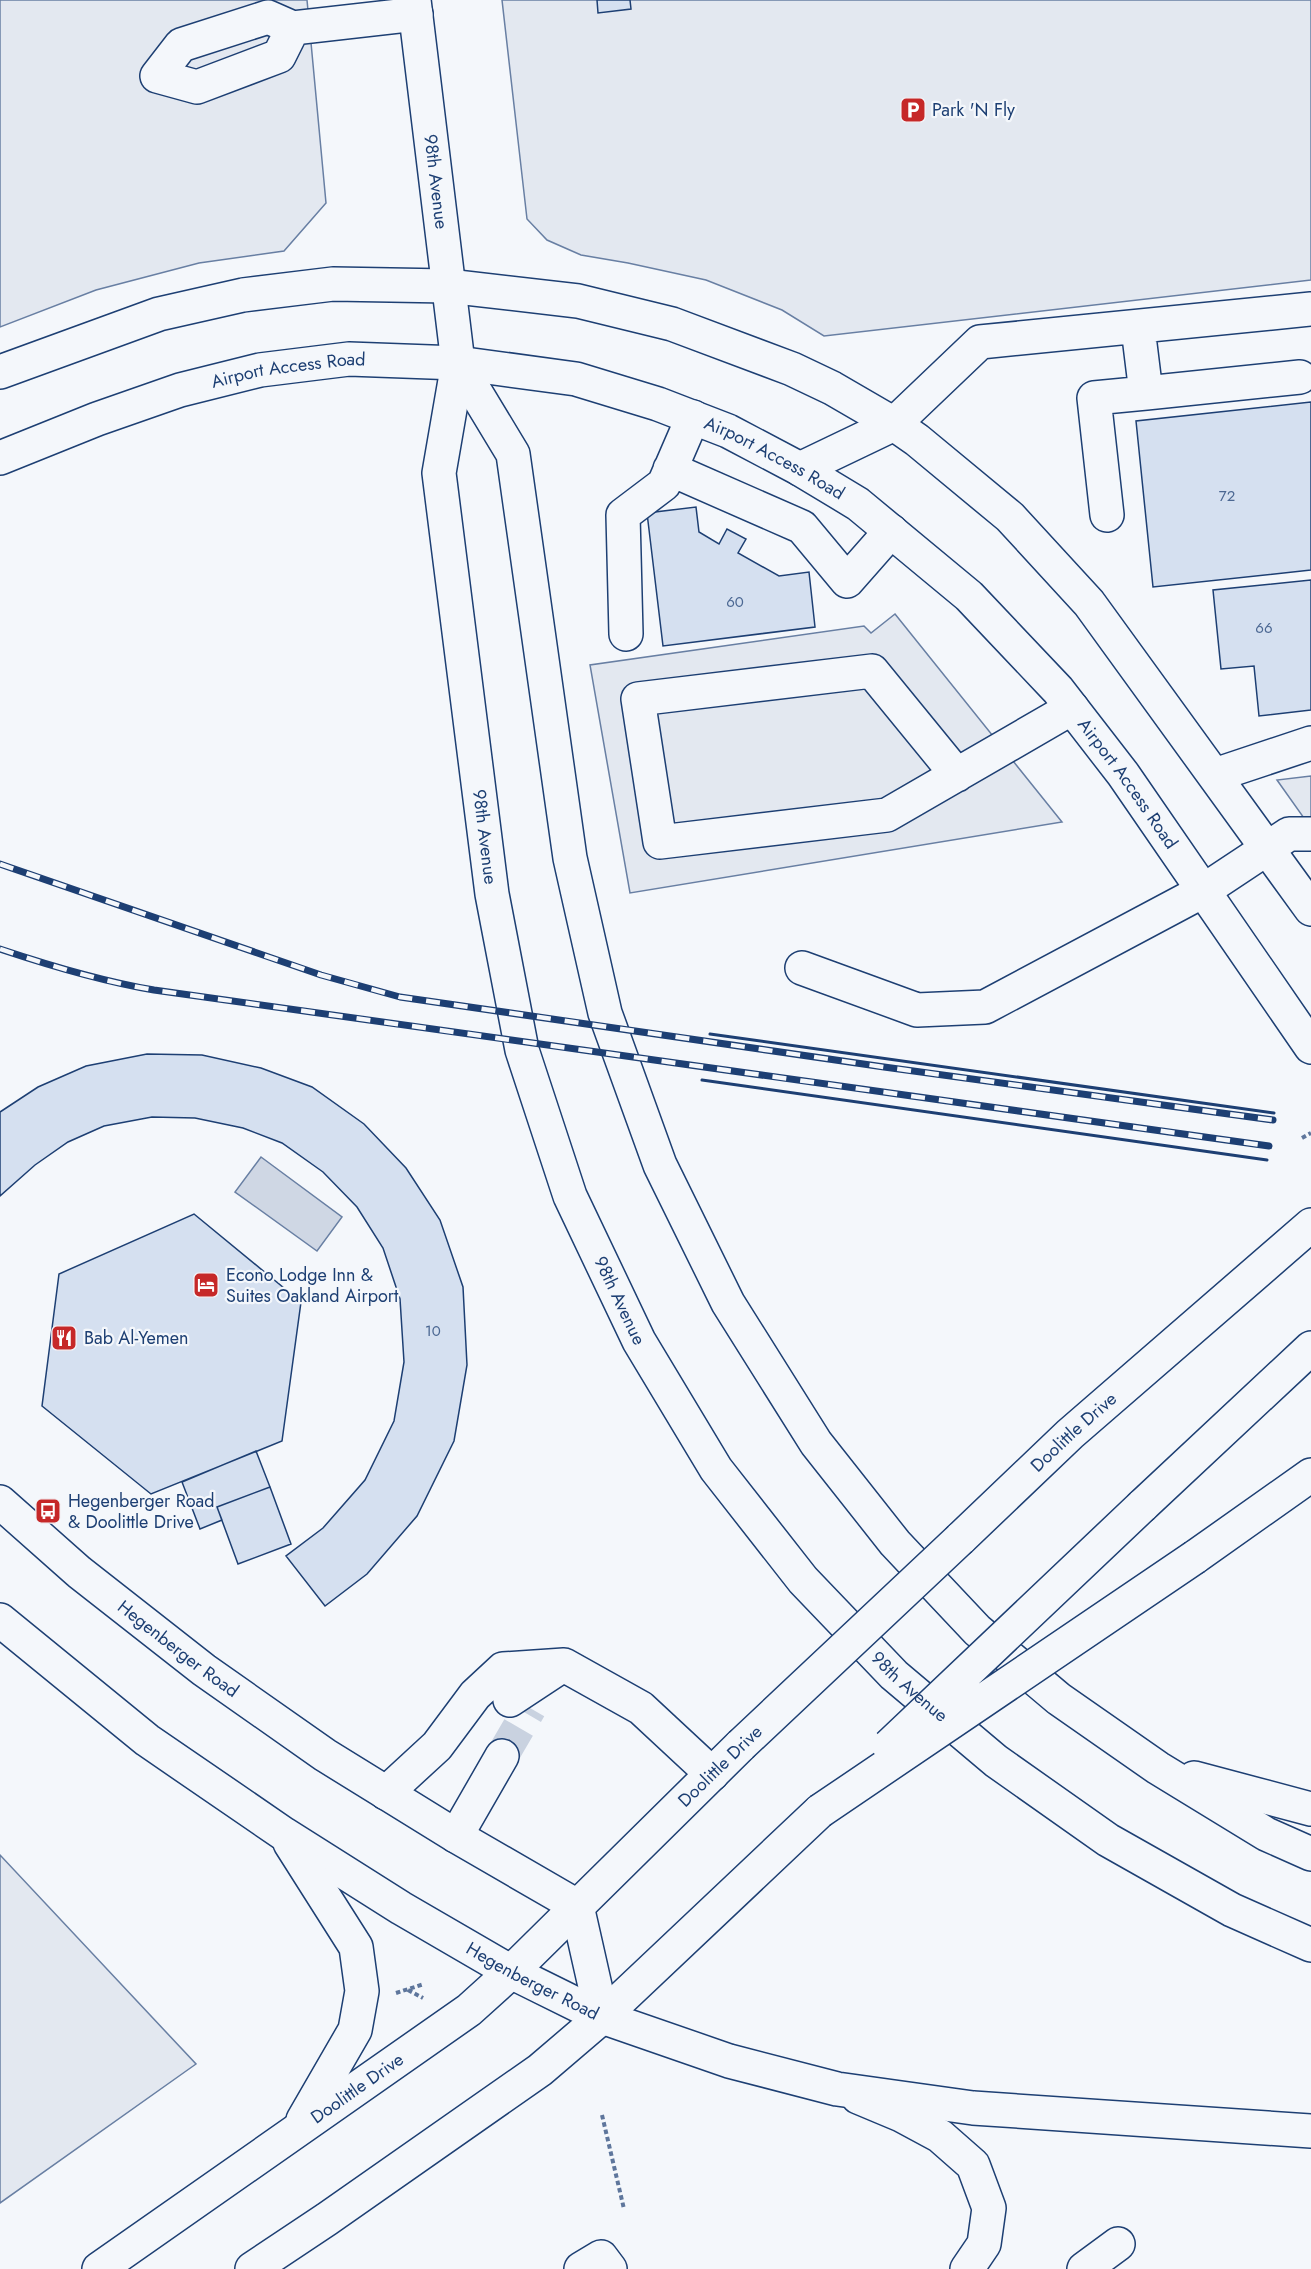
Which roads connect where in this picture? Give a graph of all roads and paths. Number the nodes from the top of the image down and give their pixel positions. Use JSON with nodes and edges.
{"nodes":[{"id":1,"x":415,"y":7,"type":"edge"},
{"id":2,"x":293,"y":28,"type":"dead end"},
{"id":3,"x":448,"y":286,"type":"junction"},
{"id":4,"x":1311,"y":309,"type":"edge"},
{"id":5,"x":1138,"y":328,"type":"junction"},
{"id":6,"x":458,"y":363,"type":"junction"},
{"id":7,"x":0,"y":372,"type":"edge"},
{"id":8,"x":1300,"y":377,"type":"dead end"},
{"id":9,"x":1146,"y":393,"type":"junction"},
{"id":10,"x":693,"y":417,"type":"junction"},
{"id":11,"x":894,"y":424,"type":"junction"},
{"id":12,"x":0,"y":458,"type":"edge"},
{"id":13,"x":670,"y":469,"type":"junction"},
{"id":14,"x":800,"y":469,"type":"junction"},
{"id":15,"x":1107,"y":515,"type":"dead end"},
{"id":16,"x":891,"y":531,"type":"junction"},
{"id":17,"x":626,"y":634,"type":"dead end"},
{"id":18,"x":1072,"y":708,"type":"junction"},
{"id":19,"x":1311,"y":743,"type":"edge"},
{"id":20,"x":957,"y":775,"type":"junction"},
{"id":21,"x":1215,"y":775,"type":"junction"},
{"id":22,"x":1311,"y":810,"type":"edge"},
{"id":23,"x":1289,"y":839,"type":"edge"},
{"id":24,"x":1203,"y":891,"type":"junction"},
{"id":25,"x":1311,"y":909,"type":"edge"},
{"id":26,"x":802,"y":968,"type":"dead end"},
{"id":27,"x":1311,"y":1047,"type":"edge"},
{"id":28,"x":1311,"y":1133,"type":"edge"},
{"id":29,"x":1302,"y":1138,"type":"dead end"},
{"id":30,"x":1311,"y":1225,"type":"edge"},
{"id":31,"x":1311,"y":1348,"type":"edge"},
{"id":32,"x":1311,"y":1474,"type":"edge"},
{"id":33,"x":0,"y":1502,"type":"edge"},
{"id":34,"x":0,"y":1620,"type":"edge"},
{"id":35,"x":564,"y":1665,"type":"junction"},
{"id":36,"x":520,"y":1704,"type":"tunnel mouth"},
{"id":37,"x":493,"y":1751,"type":"tunnel mouth"},
{"id":38,"x":1158,"y":1768,"type":"junction"},
{"id":39,"x":712,"y":1774,"type":"junction"},
{"id":40,"x":386,"y":1792,"type":"junction"},
{"id":41,"x":1311,"y":1809,"type":"edge"},
{"id":42,"x":820,"y":1811,"type":"junction"},
{"id":43,"x":446,"y":1830,"type":"junction"},
{"id":44,"x":284,"y":1834,"type":"junction"},
{"id":45,"x":1311,"y":1854,"type":"edge"},
{"id":46,"x":577,"y":1906,"type":"junction"},
{"id":47,"x":1311,"y":1945,"type":"edge"},
{"id":48,"x":511,"y":1972,"type":"junction"},
{"id":49,"x":424,"y":1984,"type":"dead end"},
{"id":50,"x":408,"y":1989,"type":"junction"},
{"id":51,"x":387,"y":1996,"type":"dead end"},
{"id":52,"x":424,"y":1999,"type":"dead end"},
{"id":53,"x":602,"y":2017,"type":"junction"},
{"id":54,"x":837,"y":2089,"type":"junction"},
{"id":55,"x":602,"y":2115,"type":"dead end"},
{"id":56,"x":297,"y":2130,"type":"junction"},
{"id":57,"x":1311,"y":2131,"type":"edge"},
{"id":58,"x":624,"y":2209,"type":"dead end"},
{"id":59,"x":1118,"y":2244,"type":"dead end"},
{"id":60,"x":99,"y":2269,"type":"edge"},
{"id":61,"x":252,"y":2269,"type":"edge"},
{"id":62,"x":582,"y":2269,"type":"edge"},
{"id":63,"x":610,"y":2269,"type":"edge"},
{"id":64,"x":967,"y":2269,"type":"edge"},
{"id":65,"x":1084,"y":2269,"type":"edge"}],
"edges":[{"from":1,"to":2,"type":"main road"},
{"from":1,"to":3,"type":"main road","name":"98th Avenue"},
{"from":3,"to":6,"type":"main road","name":"98th Avenue"},
{"from":3,"to":7,"type":"main road"},
{"from":3,"to":11,"type":"main road"},
{"from":4,"to":5,"type":"main road"},
{"from":5,"to":9,"type":"main road"},
{"from":5,"to":11,"type":"main road"},
{"from":6,"to":10,"type":"main road","name":"Airport Access Road"},
{"from":6,"to":12,"type":"main road","name":"Airport Access Road"},
{"from":6,"to":38,"type":"main road","name":"98th Avenue"},
{"from":6,"to":47,"type":"main road","name":"98th Avenue"},
{"from":8,"to":9,"type":"main road"},
{"from":9,"to":15,"type":"main road"},
{"from":10,"to":13,"type":"main road"},
{"from":10,"to":14,"type":"main road","name":"Airport Access Road"},
{"from":11,"to":14,"type":"main road"},
{"from":11,"to":21,"type":"main road"},
{"from":13,"to":16,"type":"main road"},
{"from":13,"to":17,"type":"main road"},
{"from":14,"to":16,"type":"main road","name":"Airport Access Road"},
{"from":16,"to":18,"type":"main road","name":"Airport Access Road"},
{"from":18,"to":20,"type":"main road"},
{"from":18,"to":24,"type":"main road","name":"Airport Access Road"},
{"from":19,"to":21,"type":"main road"},
{"from":20,"to":20,"type":"main road"},
{"from":21,"to":23,"type":"main road"},
{"from":22,"to":23,"type":"main road"},
{"from":23,"to":24,"type":"main road"},
{"from":23,"to":25,"type":"main road"},
{"from":24,"to":26,"type":"main road"},
{"from":24,"to":27,"type":"main road","name":"Airport Access Road"},
{"from":28,"to":29,"type":"path"},
{"from":30,"to":39,"type":"main road","name":"Doolittle Drive","bridge":true},
{"from":31,"to":42,"type":"main road","bridge":true},
{"from":32,"to":42,"type":"main road","bridge":true},
{"from":33,"to":40,"type":"main road","name":"Hegenberger Road"},
{"from":34,"to":44,"type":"main road","name":"Hegenberger Road"},
{"from":35,"to":36,"type":"main road"},
{"from":35,"to":39,"type":"main road"},
{"from":35,"to":40,"type":"main road"},
{"from":37,"to":43,"type":"main road"},
{"from":38,"to":41,"type":"main road"},
{"from":38,"to":45,"type":"main road","name":"98th Avenue"},
{"from":39,"to":46,"type":"main road","name":"Doolittle Drive"},
{"from":40,"to":43,"type":"main road","name":"Hegenberger Road"},
{"from":42,"to":53,"type":"main road"},
{"from":43,"to":46,"type":"main road","name":"Hegenberger Road"},
{"from":44,"to":48,"type":"main road","name":"Hegenberger Road"},
{"from":44,"to":56,"type":"main road"},
{"from":46,"to":48,"type":"main road","name":"Doolittle Drive"},
{"from":46,"to":53,"type":"main road","name":"Hegenberger Road"},
{"from":48,"to":53,"type":"main road","name":"Hegenberger Road"},
{"from":48,"to":56,"type":"main road","name":"Doolittle Drive"},
{"from":49,"to":50,"type":"path"},
{"from":50,"to":51,"type":"path"},
{"from":50,"to":52,"type":"path"},
{"from":53,"to":54,"type":"main road"},
{"from":53,"to":61,"type":"main road"},
{"from":54,"to":57,"type":"main road"},
{"from":54,"to":64,"type":"main road"},
{"from":55,"to":58,"type":"path"},
{"from":56,"to":60,"type":"main road","name":"Doolittle Drive"},
{"from":59,"to":65,"type":"main road"},
{"from":62,"to":63,"type":"main road"}]}
